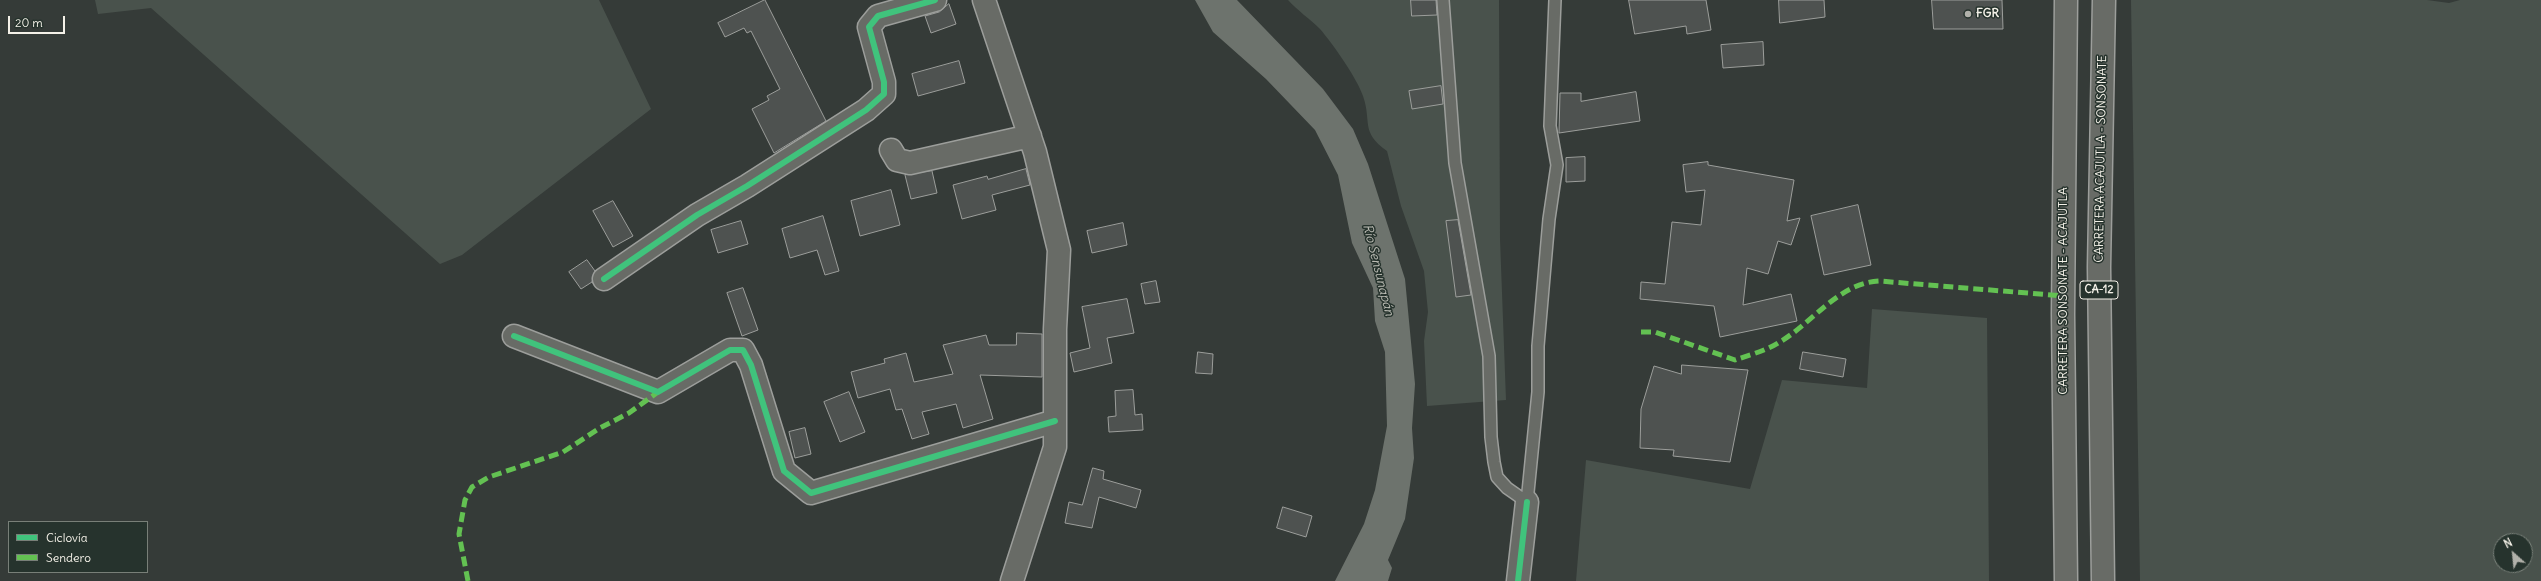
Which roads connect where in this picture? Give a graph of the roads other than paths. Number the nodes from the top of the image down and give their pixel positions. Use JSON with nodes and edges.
{"nodes":[{"id":1,"x":935,"y":0,"type":"edge"},
{"id":2,"x":984,"y":0,"type":"edge"},
{"id":3,"x":1443,"y":0,"type":"edge"},
{"id":4,"x":1555,"y":0,"type":"edge"},
{"id":5,"x":2066,"y":0,"type":"edge"},
{"id":6,"x":2104,"y":0,"type":"edge"},
{"id":7,"x":1030,"y":136,"type":"junction"},
{"id":8,"x":892,"y":150,"type":"dead end"},
{"id":9,"x":604,"y":280,"type":"dead end"},
{"id":10,"x":514,"y":336,"type":"dead end"},
{"id":11,"x":1055,"y":421,"type":"junction"},
{"id":12,"x":1527,"y":502,"type":"junction"},
{"id":13,"x":1012,"y":581,"type":"edge"},
{"id":14,"x":1518,"y":581,"type":"edge"},
{"id":15,"x":2066,"y":581,"type":"edge"},
{"id":16,"x":2102,"y":581,"type":"edge"}],
"edges":[{"from":1,"to":9,"type":"main road"},
{"from":2,"to":7,"type":"main road"},
{"from":3,"to":12,"type":"lane"},
{"from":4,"to":12,"type":"lane"},
{"from":5,"to":15,"type":"main road","name":"CARRETERA SONSONATE - ACAJUTLA","number":"CA-12"},
{"from":6,"to":16,"type":"main road","name":"CARRETERA ACAJUTLA - SONSONATE","number":"CA-12"},
{"from":7,"to":8,"type":"main road"},
{"from":7,"to":11,"type":"main road"},
{"from":10,"to":11,"type":"main road"},
{"from":11,"to":13,"type":"main road"},
{"from":12,"to":14,"type":"main road"}]}
